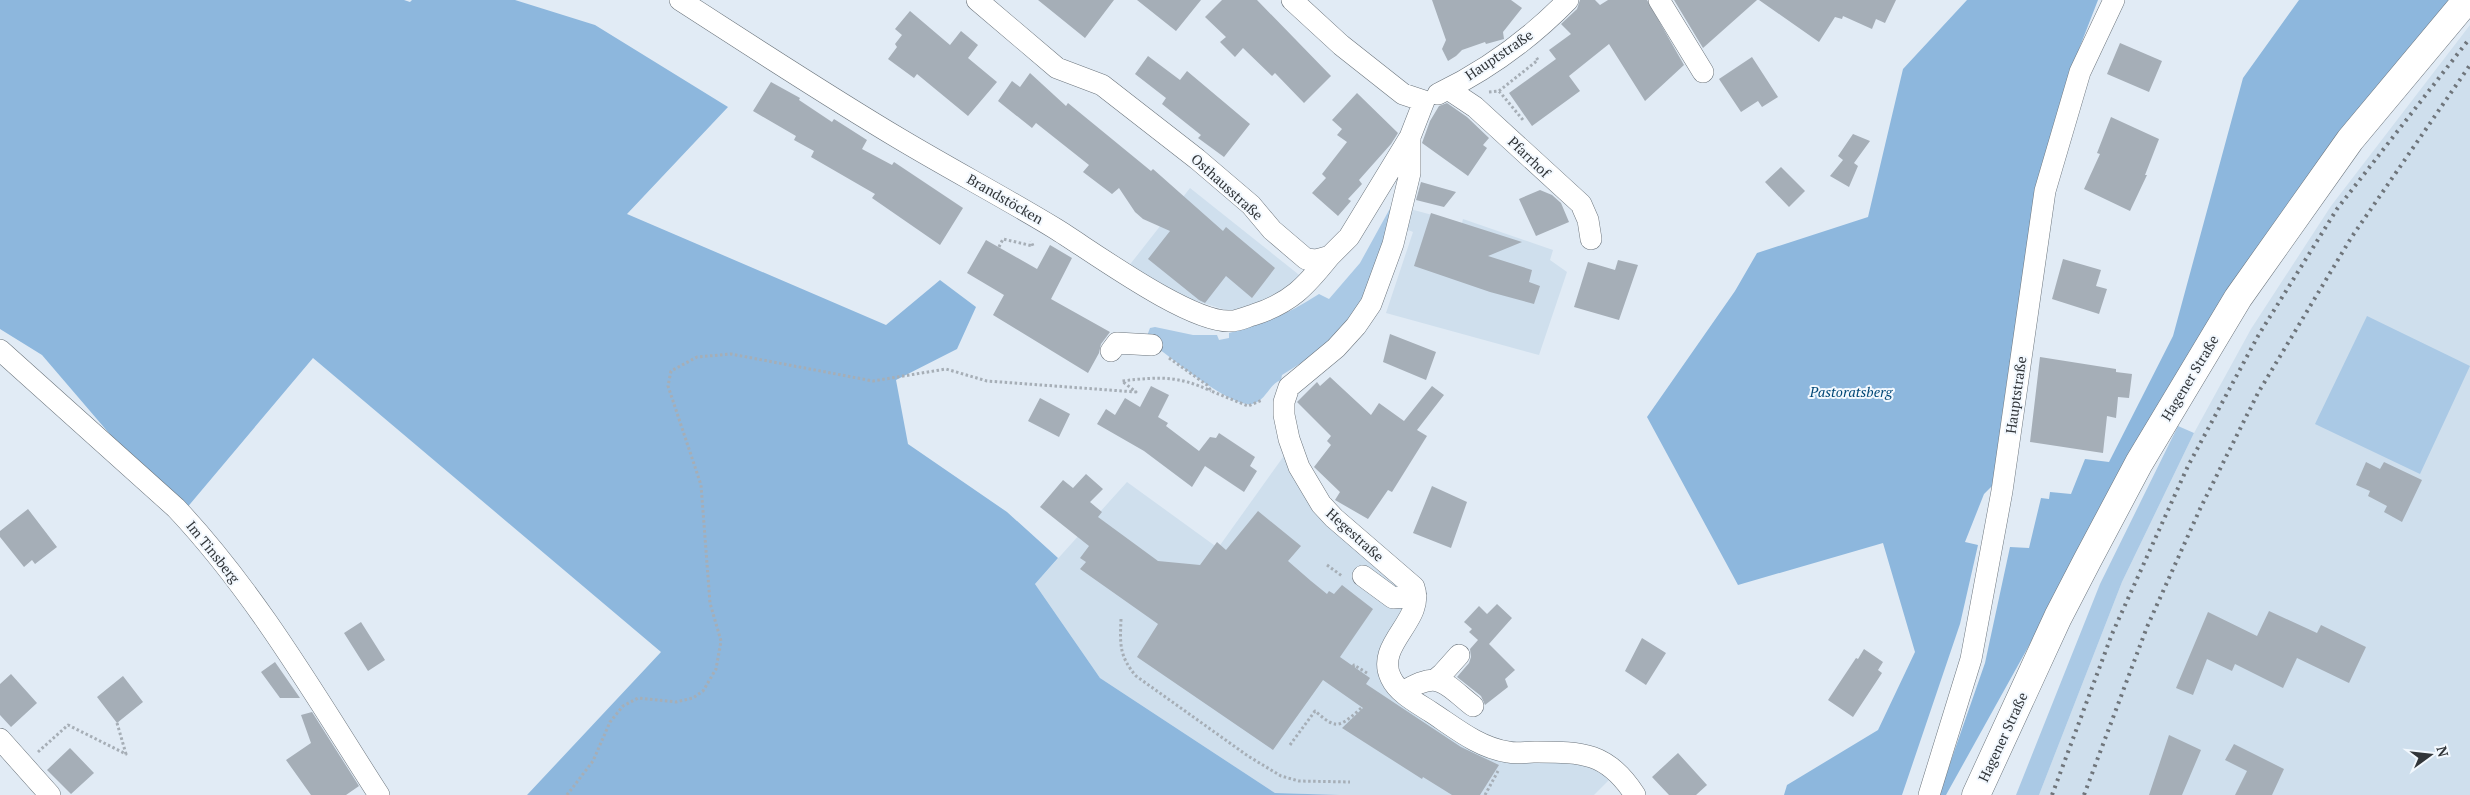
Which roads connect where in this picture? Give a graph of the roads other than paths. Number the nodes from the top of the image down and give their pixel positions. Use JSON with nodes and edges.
{"nodes":[{"id":1,"x":680,"y":0,"type":"edge"},
{"id":2,"x":977,"y":0,"type":"edge"},
{"id":3,"x":1292,"y":0,"type":"edge"},
{"id":4,"x":1568,"y":0,"type":"edge"},
{"id":5,"x":1659,"y":0,"type":"edge"},
{"id":6,"x":2114,"y":0,"type":"edge"},
{"id":7,"x":2466,"y":0,"type":"edge"},
{"id":8,"x":1703,"y":72,"type":"dead end"},
{"id":9,"x":1448,"y":89,"type":"junction"},
{"id":10,"x":1424,"y":101,"type":"junction"},
{"id":11,"x":1410,"y":137,"type":"junction"},
{"id":12,"x":1591,"y":239,"type":"dead end"},
{"id":13,"x":1330,"y":256,"type":"junction"},
{"id":14,"x":1152,"y":345,"type":"road end"},
{"id":15,"x":0,"y":350,"type":"edge"},
{"id":16,"x":1110,"y":351,"type":"dead end"},
{"id":17,"x":1355,"y":578,"type":"road end"},
{"id":18,"x":1416,"y":596,"type":"junction"},
{"id":19,"x":1459,"y":655,"type":"dead end"},
{"id":20,"x":1436,"y":678,"type":"junction"},
{"id":21,"x":1403,"y":692,"type":"junction"},
{"id":22,"x":1473,"y":706,"type":"dead end"},
{"id":23,"x":0,"y":739,"type":"edge"},
{"id":24,"x":50,"y":795,"type":"edge"},
{"id":25,"x":379,"y":795,"type":"edge"},
{"id":26,"x":1635,"y":795,"type":"edge"},
{"id":27,"x":1929,"y":795,"type":"edge"},
{"id":28,"x":1976,"y":795,"type":"edge"}],
"edges":[{"from":1,"to":13,"type":"street","name":"Brandstöcken"},
{"from":2,"to":13,"type":"street","name":"Osthausstraße"},
{"from":3,"to":10,"type":"street"},
{"from":4,"to":9,"type":"street","name":"Hauptstraße"},
{"from":5,"to":8,"type":"street"},
{"from":6,"to":27,"type":"street","name":"Hauptstraße"},
{"from":7,"to":28,"type":"main road","name":"Hagener Straße"},
{"from":9,"to":10,"type":"street","name":"Hauptstraße"},
{"from":9,"to":12,"type":"street","name":"Pfarrhof"},
{"from":10,"to":11,"type":"street"},
{"from":11,"to":13,"type":"street"},
{"from":11,"to":18,"type":"street","name":"Hegestraße"},
{"from":14,"to":16,"type":"street"},
{"from":15,"to":25,"type":"street","name":"Im Tinsberg"},
{"from":17,"to":18,"type":"street"},
{"from":18,"to":21,"type":"street"},
{"from":19,"to":20,"type":"street"},
{"from":20,"to":21,"type":"street"},
{"from":20,"to":22,"type":"street"},
{"from":21,"to":26,"type":"street"},
{"from":23,"to":24,"type":"street"}]}
